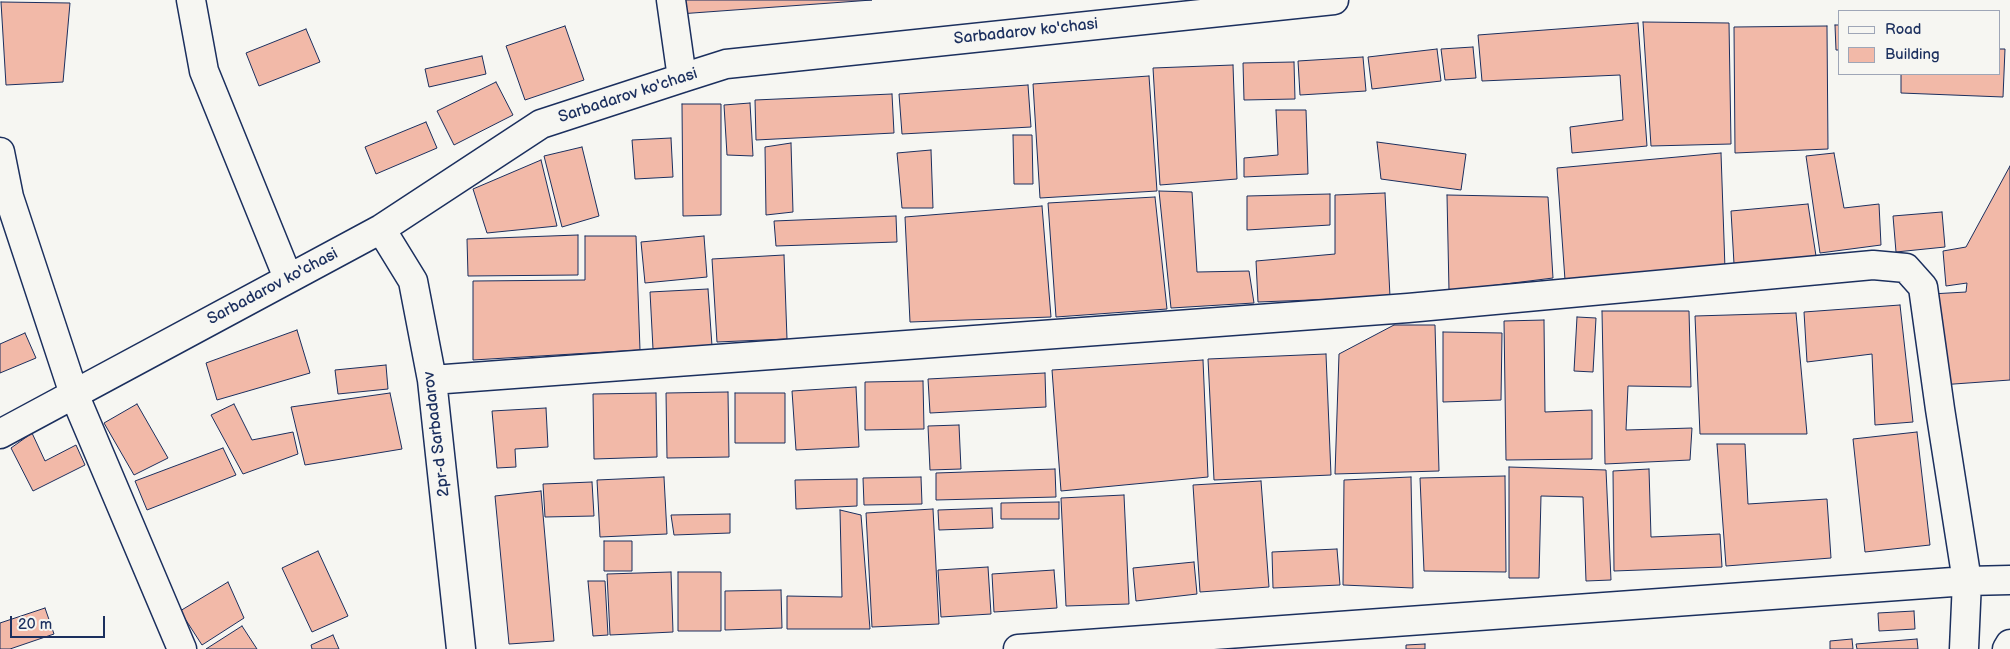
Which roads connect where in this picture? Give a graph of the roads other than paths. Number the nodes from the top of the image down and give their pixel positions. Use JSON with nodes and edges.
{"nodes":[{"id":1,"x":191,"y":0,"type":"edge"},
{"id":2,"x":671,"y":0,"type":"edge"},
{"id":3,"x":1334,"y":0,"type":"edge"},
{"id":4,"x":682,"y":78,"type":"junction"},
{"id":5,"x":0,"y":152,"type":"edge"},
{"id":6,"x":381,"y":230,"type":"junction"},
{"id":7,"x":288,"y":278,"type":"junction"},
{"id":8,"x":432,"y":380,"type":"junction"},
{"id":9,"x":74,"y":394,"type":"junction"},
{"id":10,"x":0,"y":434,"type":"edge"},
{"id":11,"x":2010,"y":580,"type":"edge"},
{"id":12,"x":1967,"y":581,"type":"junction"},
{"id":13,"x":2010,"y":644,"type":"edge"},
{"id":14,"x":182,"y":649,"type":"edge"},
{"id":15,"x":461,"y":649,"type":"edge"},
{"id":16,"x":1018,"y":649,"type":"edge"},
{"id":17,"x":1964,"y":649,"type":"edge"},
{"id":18,"x":2007,"y":649,"type":"edge"}],
"edges":[{"from":1,"to":7,"type":"street"},
{"from":2,"to":4,"type":"street"},
{"from":3,"to":4,"type":"street","name":"Sarbadarov ko'chasi"},
{"from":4,"to":6,"type":"street","name":"Sarbadarov ko'chasi"},
{"from":5,"to":9,"type":"street"},
{"from":6,"to":7,"type":"street","name":"Sarbadarov ko'chasi"},
{"from":6,"to":8,"type":"street","name":"2pr-d Sarbadarov"},
{"from":7,"to":9,"type":"street","name":"Sarbadarov ko'chasi"},
{"from":8,"to":12,"type":"street"},
{"from":8,"to":15,"type":"street","name":"2pr-d Sarbadarov"},
{"from":9,"to":10,"type":"street","name":"Sarbadarov ko'chasi"},
{"from":9,"to":14,"type":"street"},
{"from":11,"to":12,"type":"street"},
{"from":12,"to":16,"type":"street"},
{"from":12,"to":17,"type":"street"},
{"from":13,"to":18,"type":"street"}]}
